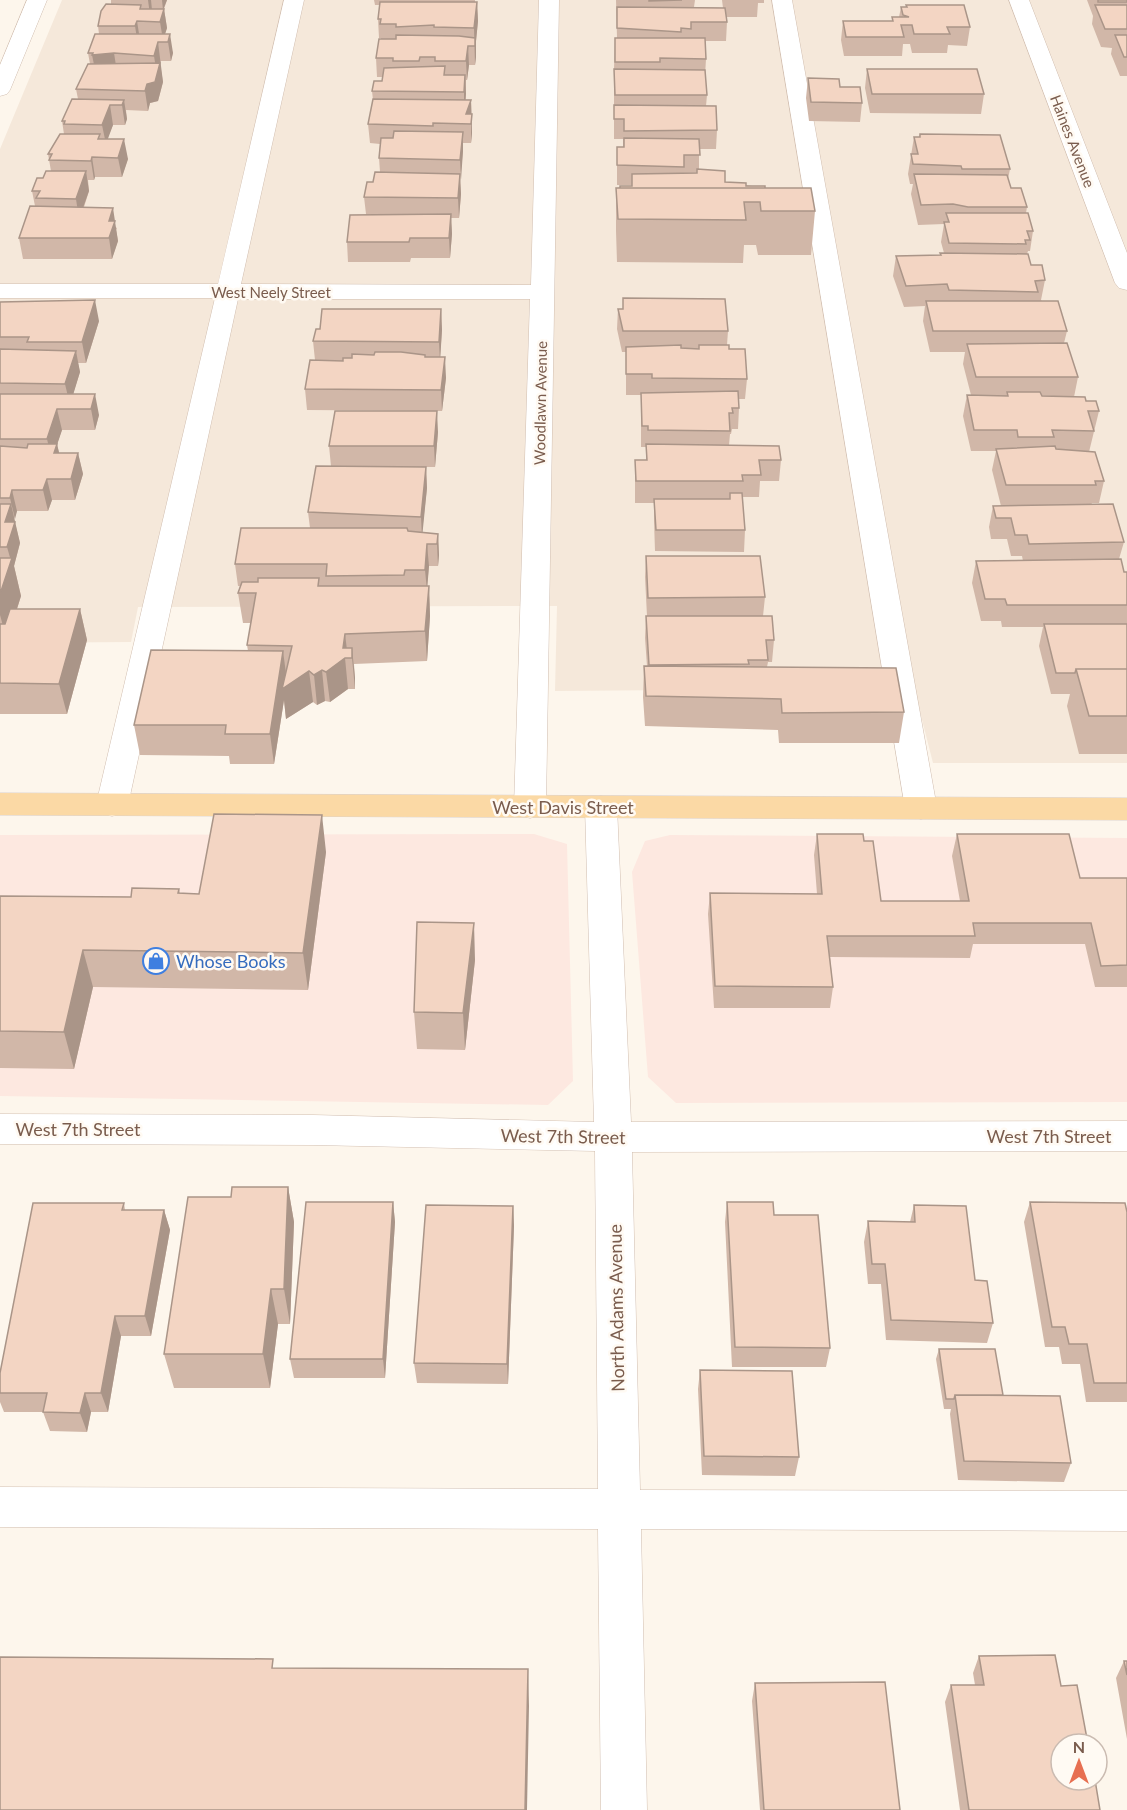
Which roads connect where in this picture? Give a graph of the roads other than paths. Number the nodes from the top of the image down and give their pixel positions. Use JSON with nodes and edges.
{"nodes":[{"id":1,"x":294,"y":0,"type":"edge"},
{"id":2,"x":549,"y":0,"type":"edge"},
{"id":3,"x":782,"y":0,"type":"edge"},
{"id":4,"x":1019,"y":0,"type":"edge"},
{"id":5,"x":26,"y":10,"type":"edge"},
{"id":6,"x":0,"y":90,"type":"edge"},
{"id":7,"x":1127,"y":283,"type":"edge"},
{"id":8,"x":0,"y":291,"type":"edge"},
{"id":9,"x":226,"y":291,"type":"junction"},
{"id":10,"x":542,"y":292,"type":"junction"},
{"id":11,"x":0,"y":804,"type":"edge"},
{"id":12,"x":112,"y":805,"type":"junction"},
{"id":13,"x":530,"y":807,"type":"junction"},
{"id":14,"x":601,"y":807,"type":"junction"},
{"id":15,"x":921,"y":808,"type":"junction"},
{"id":16,"x":1127,"y":809,"type":"edge"},
{"id":17,"x":0,"y":1129,"type":"edge"},
{"id":18,"x":1127,"y":1136,"type":"edge"},
{"id":19,"x":613,"y":1137,"type":"junction"},
{"id":20,"x":0,"y":1507,"type":"edge"},
{"id":21,"x":619,"y":1508,"type":"junction"},
{"id":22,"x":1127,"y":1510,"type":"edge"},
{"id":23,"x":624,"y":1810,"type":"edge"}],
"edges":[{"from":1,"to":9,"type":"street"},
{"from":2,"to":10,"type":"street","name":"Woodlawn Avenue"},
{"from":3,"to":15,"type":"street"},
{"from":4,"to":7,"type":"street","name":"Haines Avenue"},
{"from":5,"to":6,"type":"street"},
{"from":8,"to":9,"type":"street","name":"West Neely Street"},
{"from":9,"to":10,"type":"street","name":"West Neely Street"},
{"from":9,"to":12,"type":"street"},
{"from":10,"to":13,"type":"street","name":"Woodlawn Avenue"},
{"from":11,"to":12,"type":"main road","name":"West Davis Street"},
{"from":12,"to":13,"type":"main road","name":"West Davis Street"},
{"from":13,"to":14,"type":"main road","name":"West Davis Street"},
{"from":14,"to":15,"type":"main road","name":"West Davis Street"},
{"from":14,"to":19,"type":"street","name":"North Adams Avenue"},
{"from":15,"to":16,"type":"main road","name":"West Davis Street"},
{"from":17,"to":19,"type":"street","name":"West 7th Street"},
{"from":18,"to":19,"type":"street","name":"West 7th Street"},
{"from":19,"to":21,"type":"street","name":"North Adams Avenue"},
{"from":20,"to":21,"type":"street"},
{"from":21,"to":22,"type":"street"},
{"from":21,"to":23,"type":"street","name":"North Adams Avenue"}]}
